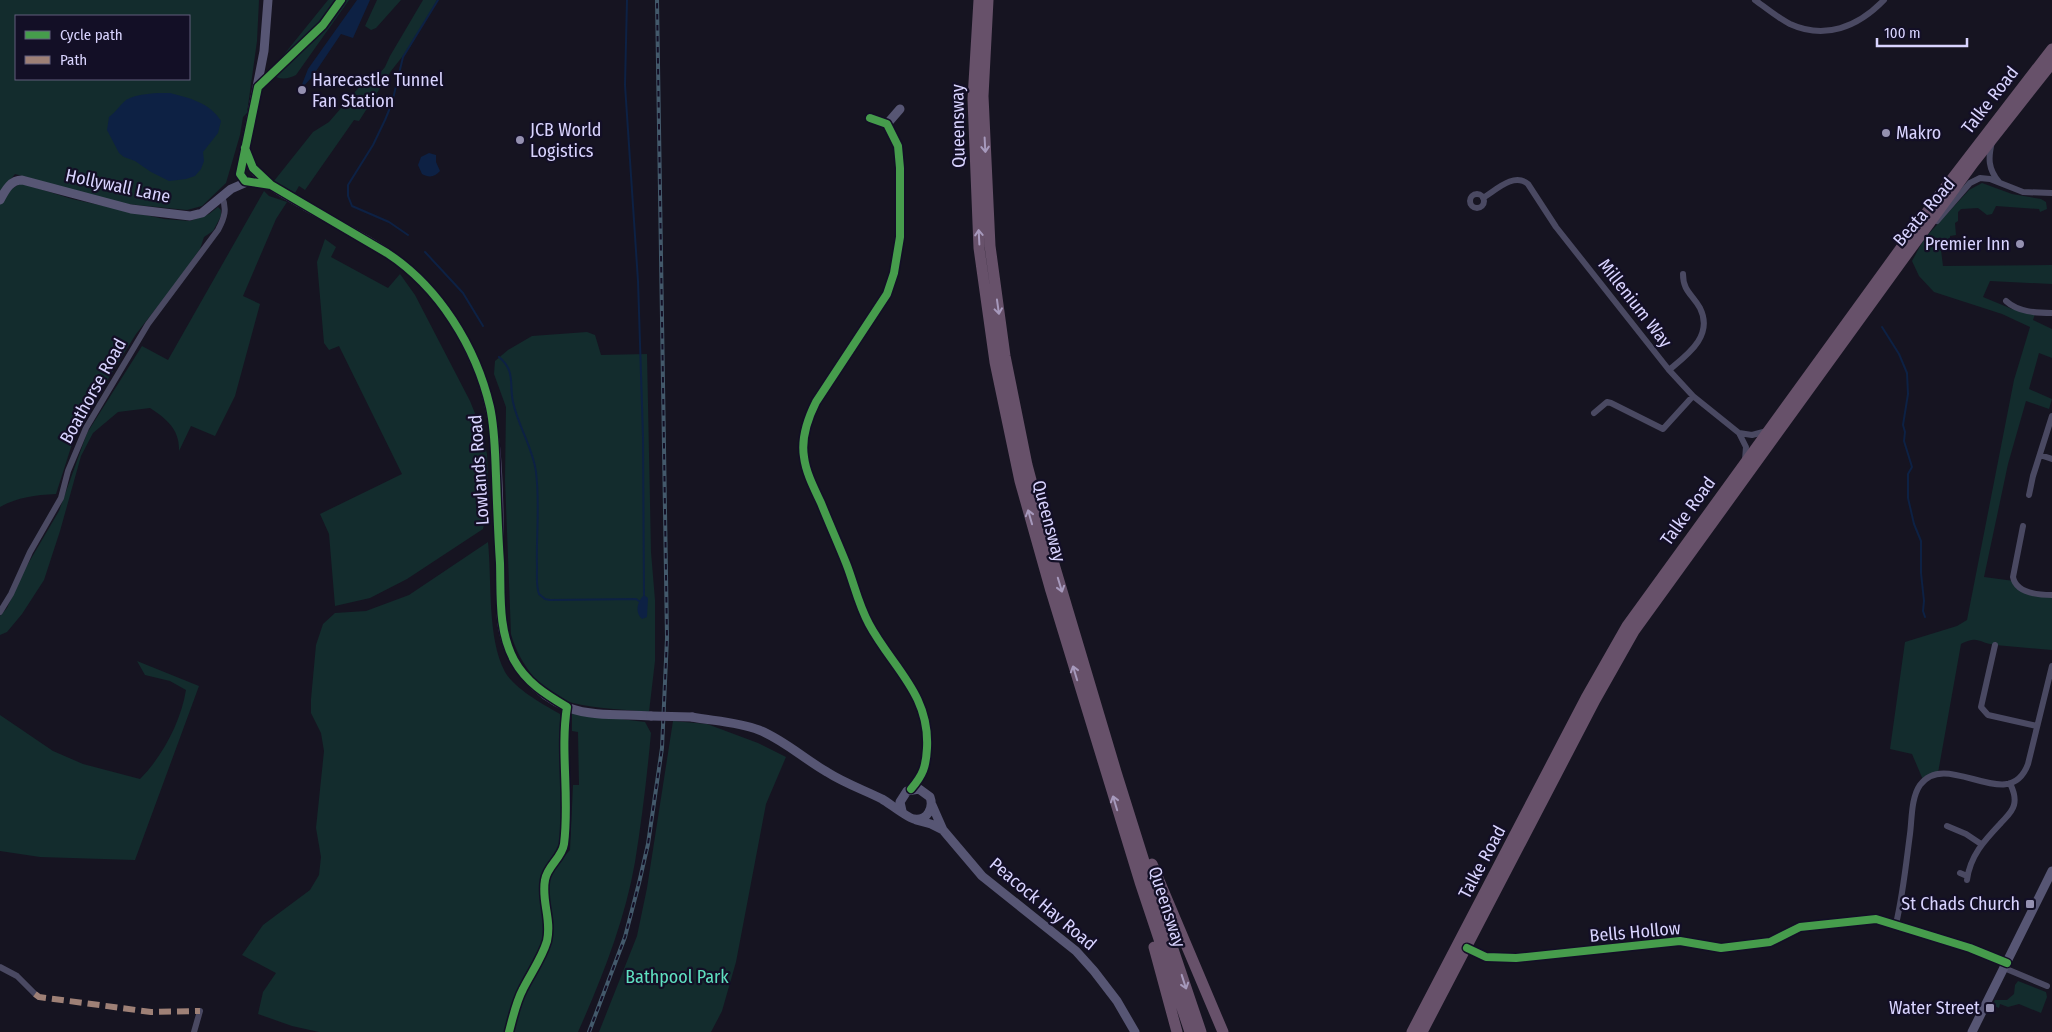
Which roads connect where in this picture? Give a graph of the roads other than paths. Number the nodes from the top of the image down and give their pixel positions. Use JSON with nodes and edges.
{"nodes":[{"id":1,"x":268,"y":0,"type":"edge"},
{"id":2,"x":974,"y":0,"type":"edge"},
{"id":3,"x":979,"y":0,"type":"edge"},
{"id":4,"x":989,"y":0,"type":"edge"},
{"id":5,"x":1755,"y":0,"type":"edge"},
{"id":6,"x":1884,"y":0,"type":"edge"},
{"id":7,"x":2052,"y":49,"type":"edge"},
{"id":8,"x":2052,"y":63,"type":"edge"},
{"id":9,"x":973,"y":99,"type":"junction"},
{"id":10,"x":900,"y":109,"type":"dead end"},
{"id":11,"x":870,"y":118,"type":"dead end"},
{"id":12,"x":887,"y":124,"type":"junction"},
{"id":13,"x":1992,"y":140,"type":"junction"},
{"id":14,"x":245,"y":148,"type":"junction"},
{"id":15,"x":254,"y":169,"type":"junction"},
{"id":16,"x":241,"y":170,"type":"junction"},
{"id":17,"x":249,"y":181,"type":"junction"},
{"id":18,"x":2000,"y":182,"type":"junction"},
{"id":19,"x":271,"y":185,"type":"junction"},
{"id":20,"x":231,"y":189,"type":"junction"},
{"id":21,"x":2052,"y":193,"type":"edge"},
{"id":22,"x":222,"y":196,"type":"junction"},
{"id":23,"x":1483,"y":198,"type":"dead end"},
{"id":24,"x":0,"y":200,"type":"edge"},
{"id":25,"x":1901,"y":262,"type":"junction"},
{"id":26,"x":1683,"y":274,"type":"dead end"},
{"id":27,"x":2006,"y":301,"type":"dead end"},
{"id":28,"x":2052,"y":314,"type":"edge"},
{"id":29,"x":1669,"y":370,"type":"junction"},
{"id":30,"x":1693,"y":396,"type":"junction"},
{"id":31,"x":1594,"y":413,"type":"dead end"},
{"id":32,"x":2052,"y":416,"type":"edge"},
{"id":33,"x":1768,"y":431,"type":"junction"},
{"id":34,"x":1739,"y":433,"type":"junction"},
{"id":35,"x":2040,"y":455,"type":"junction"},
{"id":36,"x":2052,"y":459,"type":"edge"},
{"id":37,"x":1745,"y":461,"type":"junction"},
{"id":38,"x":2029,"y":495,"type":"dead end"},
{"id":39,"x":2023,"y":526,"type":"dead end"},
{"id":40,"x":2052,"y":595,"type":"edge"},
{"id":41,"x":0,"y":612,"type":"edge"},
{"id":42,"x":1995,"y":645,"type":"dead end"},
{"id":43,"x":2052,"y":666,"type":"edge"},
{"id":44,"x":651,"y":716,"type":"joint"},
{"id":45,"x":2036,"y":726,"type":"junction"},
{"id":46,"x":1116,"y":772,"type":"junction"},
{"id":47,"x":922,"y":776,"type":"junction"},
{"id":48,"x":2010,"y":783,"type":"junction"},
{"id":49,"x":908,"y":791,"type":"junction"},
{"id":50,"x":882,"y":799,"type":"junction"},
{"id":51,"x":931,"y":801,"type":"junction"},
{"id":52,"x":902,"y":811,"type":"junction"},
{"id":53,"x":914,"y":820,"type":"junction"},
{"id":54,"x":1121,"y":823,"type":"junction"},
{"id":55,"x":1947,"y":826,"type":"dead end"},
{"id":56,"x":943,"y":830,"type":"junction"},
{"id":57,"x":1981,"y":844,"type":"junction"},
{"id":58,"x":2052,"y":871,"type":"edge"},
{"id":59,"x":1960,"y":873,"type":"dead end"},
{"id":60,"x":1896,"y":924,"type":"junction"},
{"id":61,"x":1467,"y":948,"type":"junction"},
{"id":62,"x":2005,"y":965,"type":"junction"},
{"id":63,"x":0,"y":967,"type":"edge"},
{"id":64,"x":2043,"y":986,"type":"dead end"},
{"id":65,"x":35,"y":994,"type":"dead end"},
{"id":66,"x":200,"y":1011,"type":"dead end"},
{"id":67,"x":194,"y":1032,"type":"edge"},
{"id":68,"x":1135,"y":1032,"type":"edge"},
{"id":69,"x":1177,"y":1032,"type":"edge"},
{"id":70,"x":1190,"y":1032,"type":"edge"},
{"id":71,"x":1201,"y":1032,"type":"edge"},
{"id":72,"x":1223,"y":1032,"type":"edge"},
{"id":73,"x":1412,"y":1032,"type":"edge"},
{"id":74,"x":1422,"y":1032,"type":"edge"},
{"id":75,"x":1972,"y":1032,"type":"edge"}],
"edges":[{"from":1,"to":14,"type":"street","name":"Hollywall Lane"},
{"from":2,"to":9,"type":"highway"},
{"from":3,"to":9,"type":"highway","name":"Queensway"},
{"from":4,"to":46,"type":"highway","name":"Queensway","one_way":true},
{"from":5,"to":6,"type":"street"},
{"from":7,"to":33,"type":"highway","name":"Talke Road"},
{"from":8,"to":13,"type":"highway","name":"Talke Road"},
{"from":54,"to":9,"type":"highway","name":"Queensway","one_way":true},
{"from":10,"to":12,"type":"street"},
{"from":11,"to":12,"type":"street"},
{"from":12,"to":47,"type":"street"},
{"from":13,"to":18,"type":"street"},
{"from":13,"to":25,"type":"highway","name":"Talke Road"},
{"from":14,"to":15,"type":"street"},
{"from":14,"to":16,"type":"street","name":"Hollywall Lane"},
{"from":15,"to":16,"type":"street"},
{"from":15,"to":17,"type":"street"},
{"from":15,"to":19,"type":"street","name":"Lowlands Road"},
{"from":16,"to":17,"type":"street"},
{"from":16,"to":20,"type":"street","name":"Hollywall Lane"},
{"from":17,"to":19,"type":"street","name":"Lowlands Road"},
{"from":17,"to":20,"type":"street","name":"Hollywall Lane"},
{"from":18,"to":21,"type":"street","name":"Beata Road"},
{"from":18,"to":25,"type":"street","name":"Beata Road"},
{"from":19,"to":44,"type":"street","name":"Lowlands Road"},
{"from":20,"to":22,"type":"street","name":"Hollywall Lane"},
{"from":22,"to":24,"type":"street","name":"Hollywall Lane"},
{"from":22,"to":41,"type":"street","name":"Boathorse Road"},
{"from":23,"to":29,"type":"street","name":"Millenium Way"},
{"from":25,"to":61,"type":"highway","name":"Talke Road"},
{"from":26,"to":29,"type":"street"},
{"from":27,"to":28,"type":"street"},
{"from":29,"to":30,"type":"street","name":"Millenium Way"},
{"from":30,"to":31,"type":"street"},
{"from":30,"to":34,"type":"street","name":"Millenium Way"},
{"from":32,"to":35,"type":"street"},
{"from":33,"to":34,"type":"street"},
{"from":33,"to":37,"type":"highway","name":"Talke Road"},
{"from":34,"to":37,"type":"street"},
{"from":35,"to":36,"type":"street"},
{"from":35,"to":38,"type":"street"},
{"from":37,"to":73,"type":"highway","name":"Talke Road"},
{"from":39,"to":40,"type":"street"},
{"from":42,"to":45,"type":"street"},
{"from":43,"to":45,"type":"street"},
{"from":44,"to":50,"type":"street","name":"Peacock Hay Road","bridge":true},
{"from":45,"to":48,"type":"street"},
{"from":46,"to":71,"type":"highway","name":"Queensway","one_way":true},
{"from":46,"to":72,"type":"highway"},
{"from":47,"to":49,"type":"street"},
{"from":47,"to":51,"type":"street"},
{"from":48,"to":57,"type":"street"},
{"from":48,"to":60,"type":"street"},
{"from":49,"to":50,"type":"street"},
{"from":49,"to":51,"type":"street"},
{"from":49,"to":52,"type":"street"},
{"from":50,"to":52,"type":"street","name":"Peacock Hay Road"},
{"from":51,"to":53,"type":"street"},
{"from":51,"to":56,"type":"street"},
{"from":52,"to":53,"type":"street","name":"Peacock Hay Road"},
{"from":53,"to":56,"type":"street","name":"Peacock Hay Road"},
{"from":54,"to":69,"type":"highway"},
{"from":54,"to":70,"type":"highway","name":"Queensway"},
{"from":55,"to":57,"type":"street"},
{"from":56,"to":68,"type":"street","name":"Peacock Hay Road"},
{"from":57,"to":59,"type":"street"},
{"from":58,"to":62,"type":"street"},
{"from":60,"to":61,"type":"street","name":"Bells Hollow"},
{"from":60,"to":62,"type":"street","name":"Bells Hollow"},
{"from":61,"to":74,"type":"highway","name":"Talke Road"},
{"from":62,"to":64,"type":"street"},
{"from":62,"to":75,"type":"street"},
{"from":63,"to":65,"type":"street"},
{"from":66,"to":67,"type":"street"}]}
